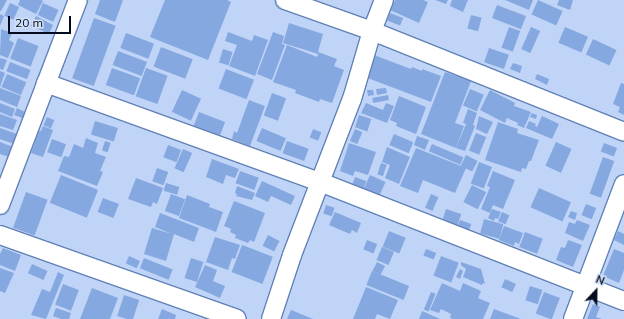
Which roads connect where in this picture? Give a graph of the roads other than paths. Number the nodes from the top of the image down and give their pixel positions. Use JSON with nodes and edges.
{"nodes":[{"id":1,"x":78,"y":0,"type":"edge"},
{"id":2,"x":285,"y":0,"type":"edge"},
{"id":3,"x":384,"y":0,"type":"edge"},
{"id":4,"x":372,"y":31,"type":"junction"},
{"id":5,"x":46,"y":83,"type":"junction"},
{"id":6,"x":624,"y":132,"type":"edge"},
{"id":7,"x":320,"y":182,"type":"junction"},
{"id":8,"x":624,"y":184,"type":"edge"},
{"id":9,"x":0,"y":205,"type":"edge"},
{"id":10,"x":0,"y":235,"type":"edge"},
{"id":11,"x":586,"y":286,"type":"junction"},
{"id":12,"x":624,"y":301,"type":"edge"},
{"id":13,"x":237,"y":319,"type":"edge"},
{"id":14,"x":270,"y":319,"type":"edge"},
{"id":15,"x":573,"y":319,"type":"edge"}],
"edges":[{"from":1,"to":5,"type":"street"},
{"from":2,"to":4,"type":"street"},
{"from":3,"to":4,"type":"street"},
{"from":4,"to":6,"type":"street"},
{"from":4,"to":7,"type":"street"},
{"from":5,"to":7,"type":"street"},
{"from":5,"to":9,"type":"street"},
{"from":7,"to":11,"type":"street"},
{"from":7,"to":14,"type":"street"},
{"from":8,"to":11,"type":"street"},
{"from":10,"to":13,"type":"street"},
{"from":11,"to":12,"type":"street"},
{"from":11,"to":15,"type":"street"}]}
